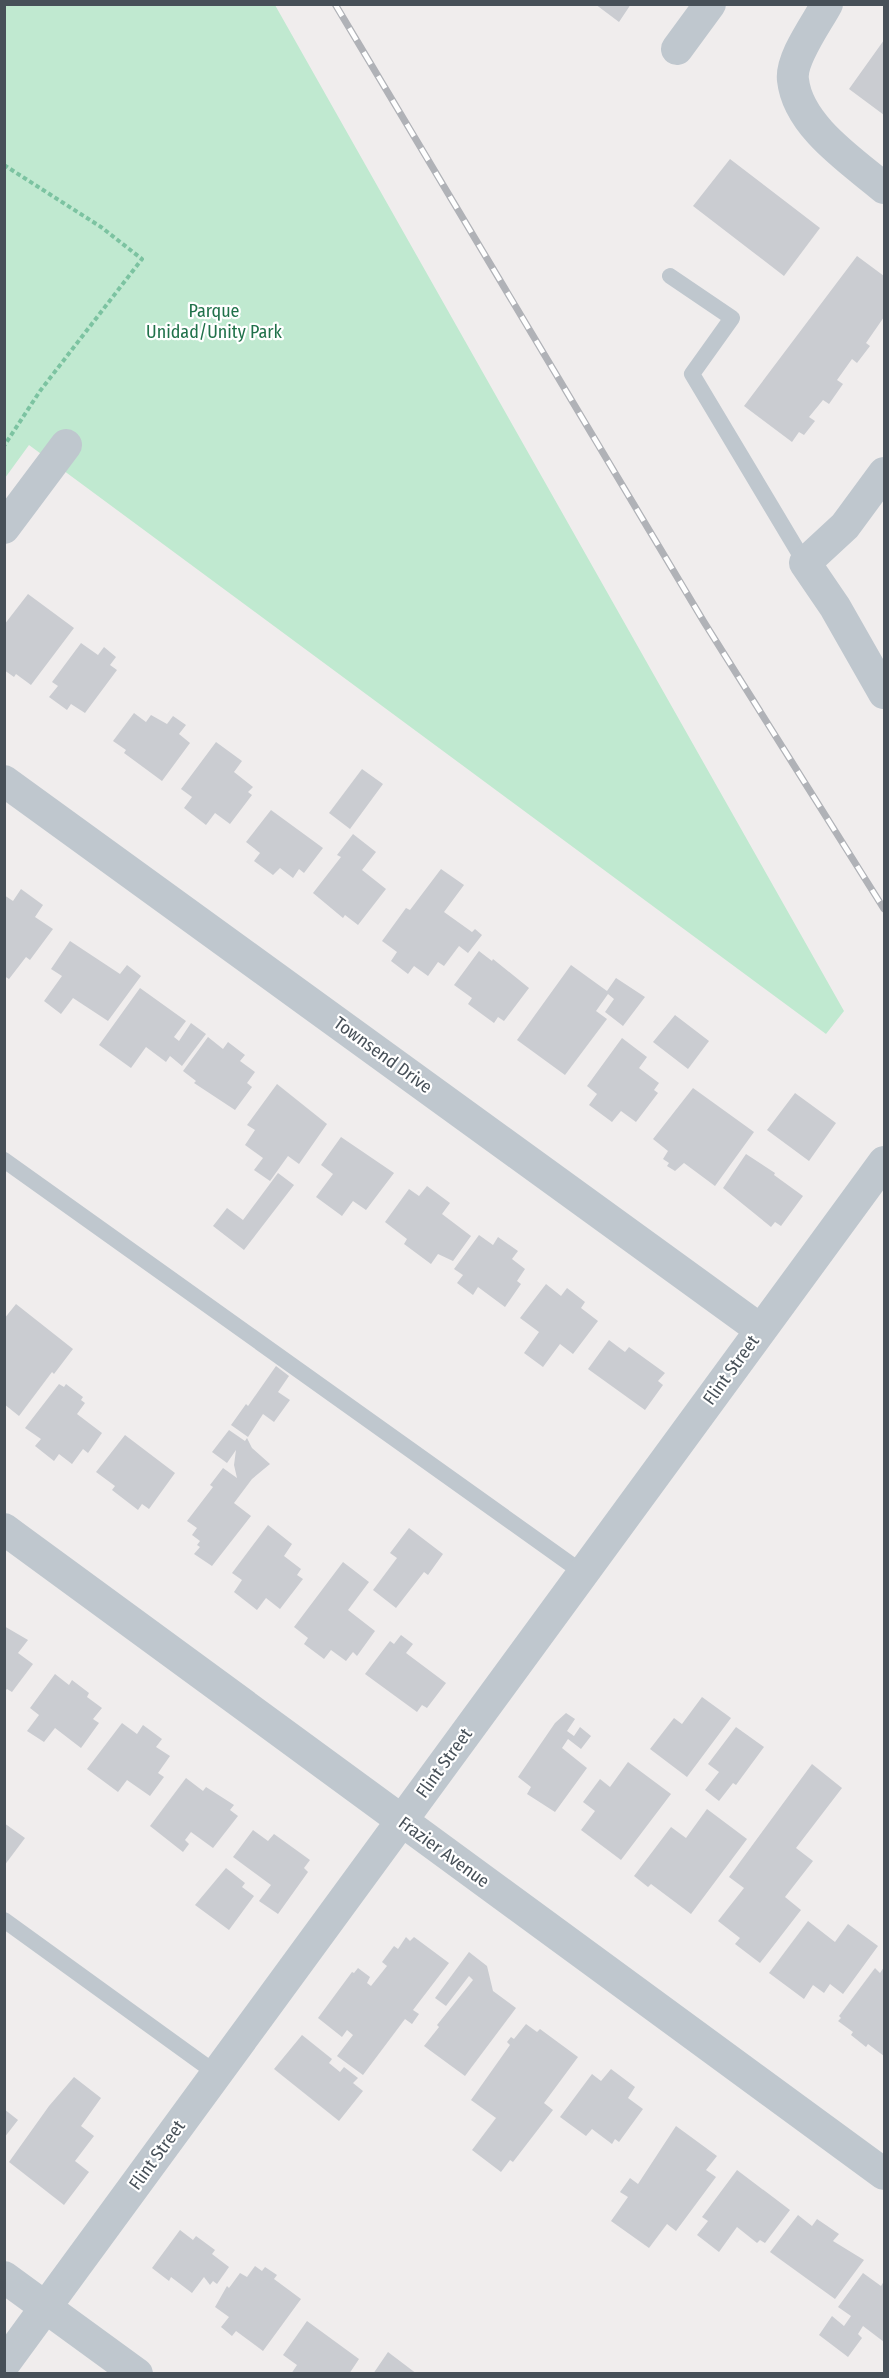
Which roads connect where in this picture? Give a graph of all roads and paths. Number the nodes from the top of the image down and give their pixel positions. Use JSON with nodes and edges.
{"nodes":[{"id":1,"x":710,"y":4,"type":"edge"},
{"id":2,"x":827,"y":4,"type":"edge"},
{"id":3,"x":677,"y":49,"type":"dead end"},
{"id":4,"x":4,"y":165,"type":"edge"},
{"id":5,"x":885,"y":188,"type":"edge"},
{"id":6,"x":670,"y":276,"type":"dead end"},
{"id":7,"x":66,"y":445,"type":"dead end"},
{"id":8,"x":4,"y":446,"type":"edge"},
{"id":9,"x":885,"y":473,"type":"edge"},
{"id":10,"x":4,"y":528,"type":"edge"},
{"id":11,"x":805,"y":563,"type":"junction"},
{"id":12,"x":885,"y":693,"type":"edge"},
{"id":13,"x":4,"y":781,"type":"edge"},
{"id":14,"x":4,"y":1160,"type":"edge"},
{"id":15,"x":885,"y":1162,"type":"edge"},
{"id":16,"x":761,"y":1330,"type":"junction"},
{"id":17,"x":4,"y":1529,"type":"edge"},
{"id":18,"x":583,"y":1573,"type":"junction"},
{"id":19,"x":402,"y":1821,"type":"junction"},
{"id":20,"x":4,"y":1920,"type":"edge"},
{"id":21,"x":217,"y":2074,"type":"junction"},
{"id":22,"x":885,"y":2174,"type":"edge"},
{"id":23,"x":4,"y":2277,"type":"edge"},
{"id":24,"x":46,"y":2307,"type":"junction"},
{"id":25,"x":4,"y":2364,"type":"edge"},
{"id":26,"x":137,"y":2373,"type":"edge"}],
"edges":[{"from":1,"to":3,"type":"street"},
{"from":2,"to":5,"type":"street"},
{"from":4,"to":8,"type":"path"},
{"from":6,"to":11,"type":"lane"},
{"from":7,"to":10,"type":"street"},
{"from":9,"to":11,"type":"street"},
{"from":11,"to":12,"type":"street"},
{"from":13,"to":16,"type":"street","name":"Townsend Drive"},
{"from":14,"to":18,"type":"lane"},
{"from":15,"to":16,"type":"street","name":"Flint Street"},
{"from":16,"to":18,"type":"street","name":"Flint Street"},
{"from":17,"to":19,"type":"street","name":"Frazier Avenue"},
{"from":18,"to":19,"type":"street","name":"Flint Street"},
{"from":19,"to":21,"type":"street","name":"Flint Street"},
{"from":19,"to":22,"type":"street","name":"Frazier Avenue"},
{"from":20,"to":21,"type":"lane"},
{"from":21,"to":24,"type":"street","name":"Flint Street"},
{"from":23,"to":24,"type":"street"},
{"from":24,"to":25,"type":"street","name":"Flint Street"},
{"from":24,"to":26,"type":"street"}]}
